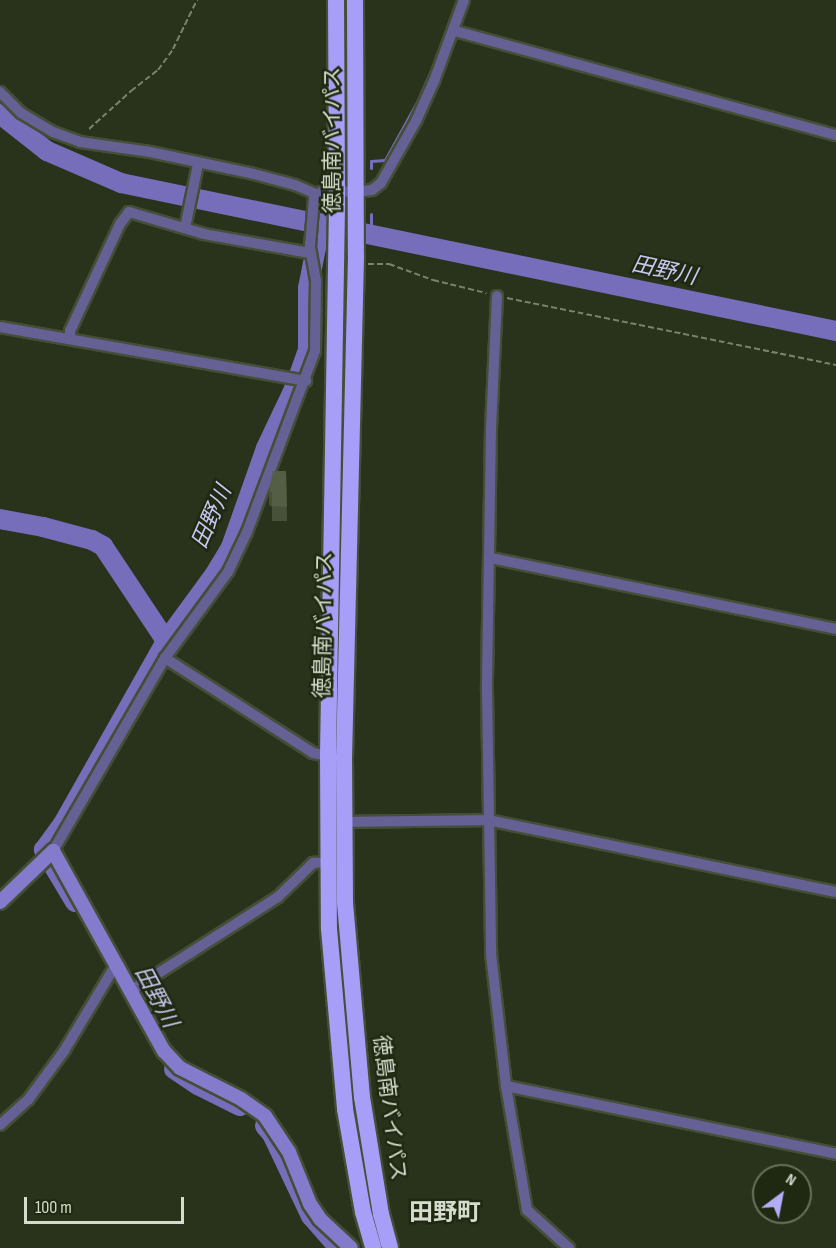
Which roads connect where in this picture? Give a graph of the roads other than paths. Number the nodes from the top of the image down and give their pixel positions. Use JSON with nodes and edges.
{"nodes":[{"id":1,"x":336,"y":0,"type":"edge"},
{"id":2,"x":355,"y":0,"type":"edge"},
{"id":3,"x":464,"y":0,"type":"edge"},
{"id":4,"x":455,"y":31,"type":"junction"},
{"id":5,"x":0,"y":92,"type":"edge"},
{"id":6,"x":836,"y":135,"type":"edge"},
{"id":7,"x":197,"y":168,"type":"junction"},
{"id":8,"x":314,"y":198,"type":"junction"},
{"id":9,"x":337,"y":198,"type":"junction"},
{"id":10,"x":355,"y":199,"type":"junction"},
{"id":11,"x":186,"y":224,"type":"junction"},
{"id":12,"x":310,"y":250,"type":"junction"},
{"id":13,"x":497,"y":296,"type":"road end"},
{"id":14,"x":0,"y":327,"type":"edge"},
{"id":15,"x":70,"y":339,"type":"junction"},
{"id":16,"x":300,"y":379,"type":"junction"},
{"id":17,"x":491,"y":558,"type":"junction"},
{"id":18,"x":836,"y":629,"type":"edge"},
{"id":19,"x":165,"y":658,"type":"junction"},
{"id":20,"x":328,"y":756,"type":"junction"},
{"id":21,"x":488,"y":820,"type":"junction"},
{"id":22,"x":343,"y":822,"type":"junction"},
{"id":23,"x":53,"y":851,"type":"junction"},
{"id":24,"x":329,"y":862,"type":"junction"},
{"id":25,"x":836,"y":892,"type":"edge"},
{"id":26,"x":0,"y":902,"type":"edge"},
{"id":27,"x":116,"y":967,"type":"junction"},
{"id":28,"x":132,"y":990,"type":"junction"},
{"id":29,"x":506,"y":1086,"type":"junction"},
{"id":30,"x":0,"y":1125,"type":"edge"},
{"id":31,"x":836,"y":1154,"type":"edge"},
{"id":32,"x":351,"y":1248,"type":"edge"},
{"id":33,"x":373,"y":1248,"type":"edge"},
{"id":34,"x":390,"y":1248,"type":"edge"},
{"id":35,"x":569,"y":1248,"type":"edge"}],
"edges":[{"from":1,"to":9,"type":"highway","name":"徳島南バイパス"},
{"from":2,"to":10,"type":"highway","name":"徳島南バイパス"},
{"from":3,"to":4,"type":"street"},
{"from":4,"to":6,"type":"street"},
{"from":4,"to":10,"type":"street"},
{"from":5,"to":7,"type":"street"},
{"from":7,"to":8,"type":"street"},
{"from":7,"to":11,"type":"street"},
{"from":8,"to":9,"type":"street"},
{"from":8,"to":12,"type":"street"},
{"from":9,"to":10,"type":"street"},
{"from":9,"to":20,"type":"highway","name":"徳島南バイパス"},
{"from":10,"to":22,"type":"highway","name":"徳島南バイパス"},
{"from":11,"to":12,"type":"street"},
{"from":11,"to":15,"type":"street"},
{"from":12,"to":16,"type":"street"},
{"from":13,"to":17,"type":"street"},
{"from":14,"to":15,"type":"street"},
{"from":15,"to":16,"type":"street"},
{"from":16,"to":19,"type":"street"},
{"from":17,"to":18,"type":"street"},
{"from":17,"to":21,"type":"street"},
{"from":19,"to":20,"type":"street"},
{"from":19,"to":23,"type":"street"},
{"from":20,"to":24,"type":"highway","name":"徳島南バイパス"},
{"from":21,"to":22,"type":"street"},
{"from":21,"to":25,"type":"street"},
{"from":21,"to":29,"type":"street"},
{"from":22,"to":34,"type":"highway","name":"徳島南バイパス"},
{"from":23,"to":26,"type":"main road"},
{"from":23,"to":27,"type":"main road"},
{"from":24,"to":28,"type":"street"},
{"from":24,"to":33,"type":"highway","name":"徳島南バイパス"},
{"from":27,"to":28,"type":"main road"},
{"from":27,"to":30,"type":"street"},
{"from":28,"to":32,"type":"main road"},
{"from":29,"to":31,"type":"street"},
{"from":29,"to":35,"type":"street"}]}
